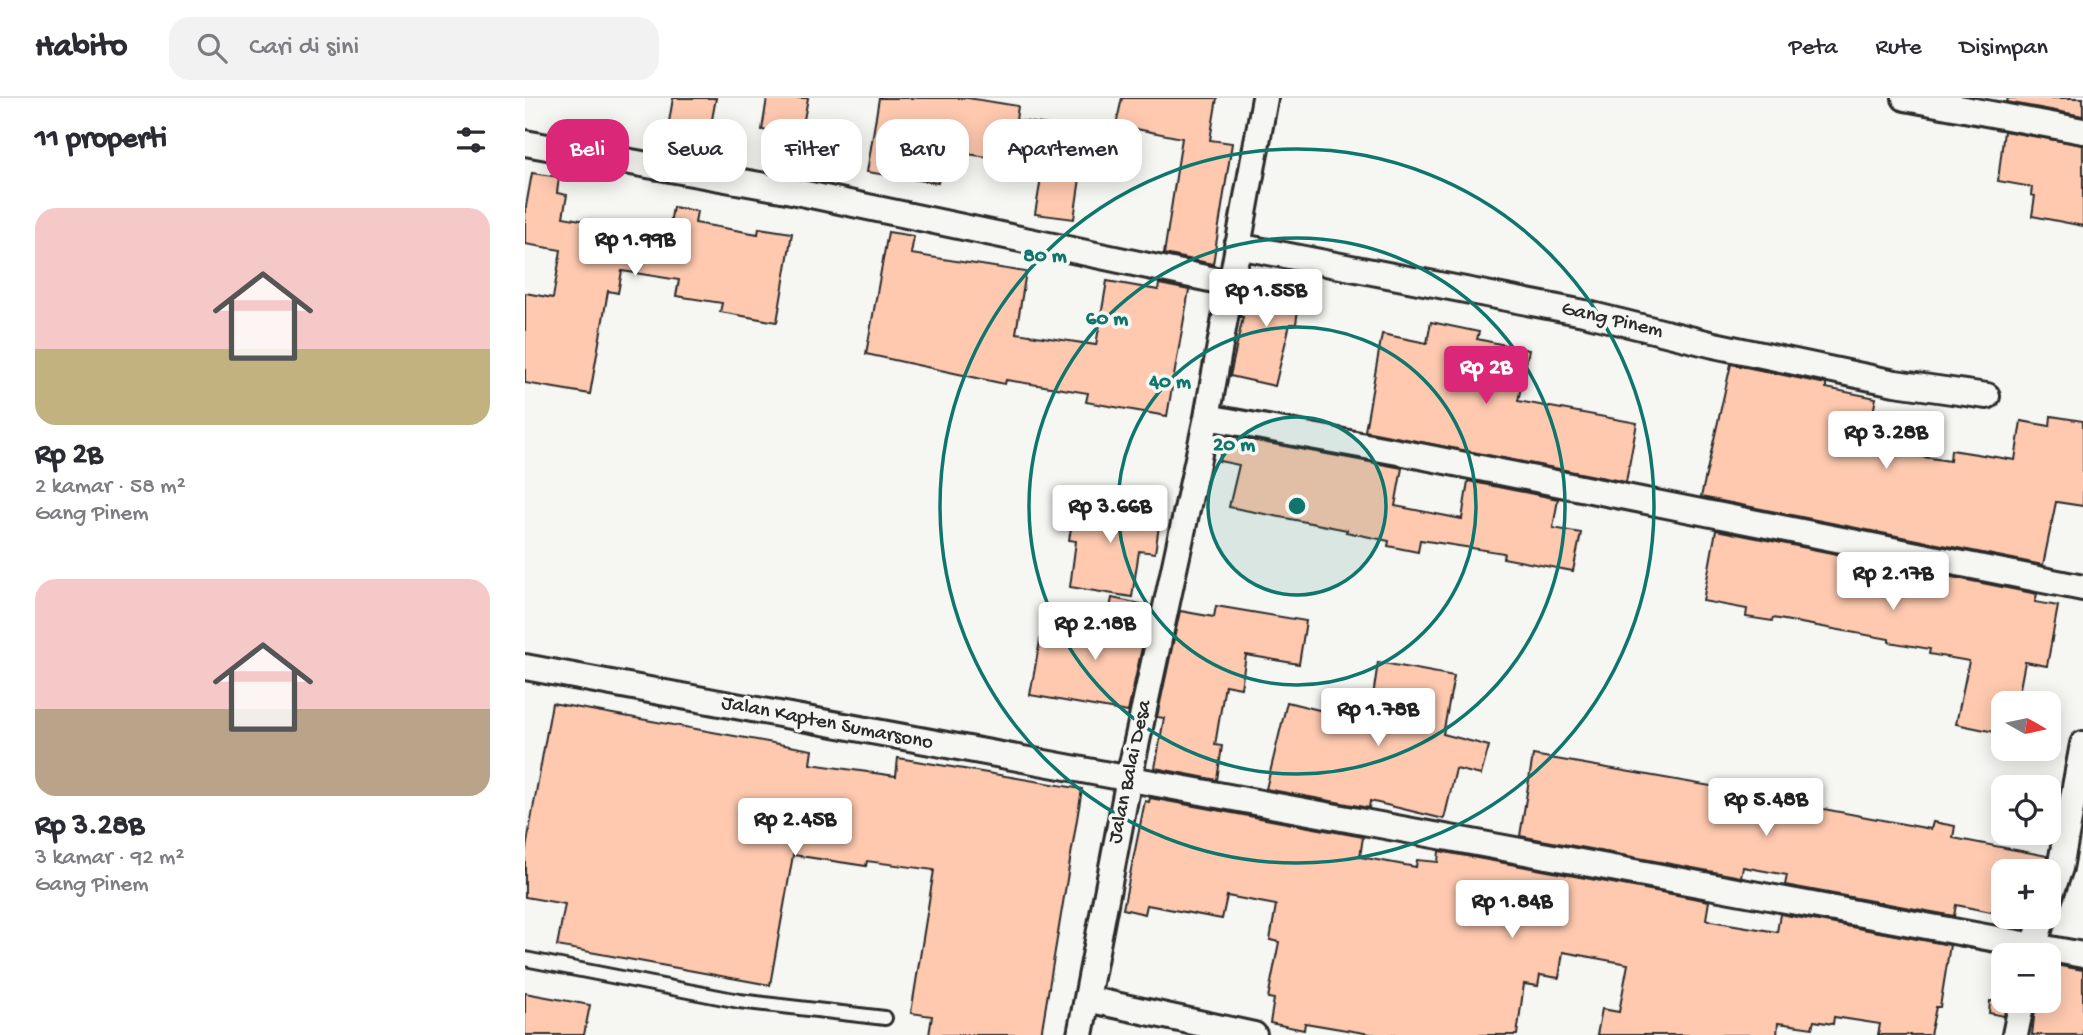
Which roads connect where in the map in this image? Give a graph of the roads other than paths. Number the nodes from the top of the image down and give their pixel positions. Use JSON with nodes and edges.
{"nodes":[{"id":1,"x":1265,"y":98,"type":"edge"},
{"id":2,"x":1905,"y":98,"type":"edge"},
{"id":3,"x":2083,"y":131,"type":"edge"},
{"id":4,"x":525,"y":143,"type":"edge"},
{"id":5,"x":1237,"y":246,"type":"junction"},
{"id":6,"x":1229,"y":283,"type":"junction"},
{"id":7,"x":1987,"y":396,"type":"dead end"},
{"id":8,"x":1207,"y":417,"type":"junction"},
{"id":9,"x":2083,"y":588,"type":"edge"},
{"id":10,"x":525,"y":667,"type":"edge"},
{"id":11,"x":2083,"y":744,"type":"edge"},
{"id":12,"x":1129,"y":778,"type":"junction"},
{"id":13,"x":2061,"y":863,"type":"edge"},
{"id":14,"x":1991,"y":943,"type":"edge"},
{"id":15,"x":2061,"y":953,"type":"edge"},
{"id":16,"x":2083,"y":955,"type":"edge"},
{"id":17,"x":525,"y":959,"type":"edge"},
{"id":18,"x":1087,"y":999,"type":"junction"},
{"id":19,"x":2020,"y":1013,"type":"edge"},
{"id":20,"x":885,"y":1018,"type":"dead end"},
{"id":21,"x":1080,"y":1035,"type":"edge"},
{"id":22,"x":1254,"y":1035,"type":"edge"},
{"id":23,"x":2015,"y":1035,"type":"edge"}],
"edges":[{"from":1,"to":5,"type":"street","name":"Jalan Balai Desa"},
{"from":2,"to":3,"type":"street"},
{"from":4,"to":6,"type":"street"},
{"from":5,"to":6,"type":"street","name":"Jalan Balai Desa"},
{"from":5,"to":7,"type":"street","name":"Gang Pinem"},
{"from":6,"to":8,"type":"street","name":"Jalan Balai Desa"},
{"from":8,"to":9,"type":"street"},
{"from":8,"to":12,"type":"street","name":"Jalan Balai Desa"},
{"from":10,"to":12,"type":"street","name":"Jalan Kapten Sumarsono"},
{"from":11,"to":13,"type":"street"},
{"from":12,"to":14,"type":"street","name":"Jalan Kapten Sumarsono"},
{"from":12,"to":18,"type":"street","name":"Jalan Balai Desa"},
{"from":15,"to":16,"type":"street","name":"Jalan Kapten Sumarsono"},
{"from":17,"to":20,"type":"lane"},
{"from":18,"to":21,"type":"street","name":"Jalan Balai Desa"},
{"from":18,"to":22,"type":"street"},
{"from":19,"to":23,"type":"street"}]}
